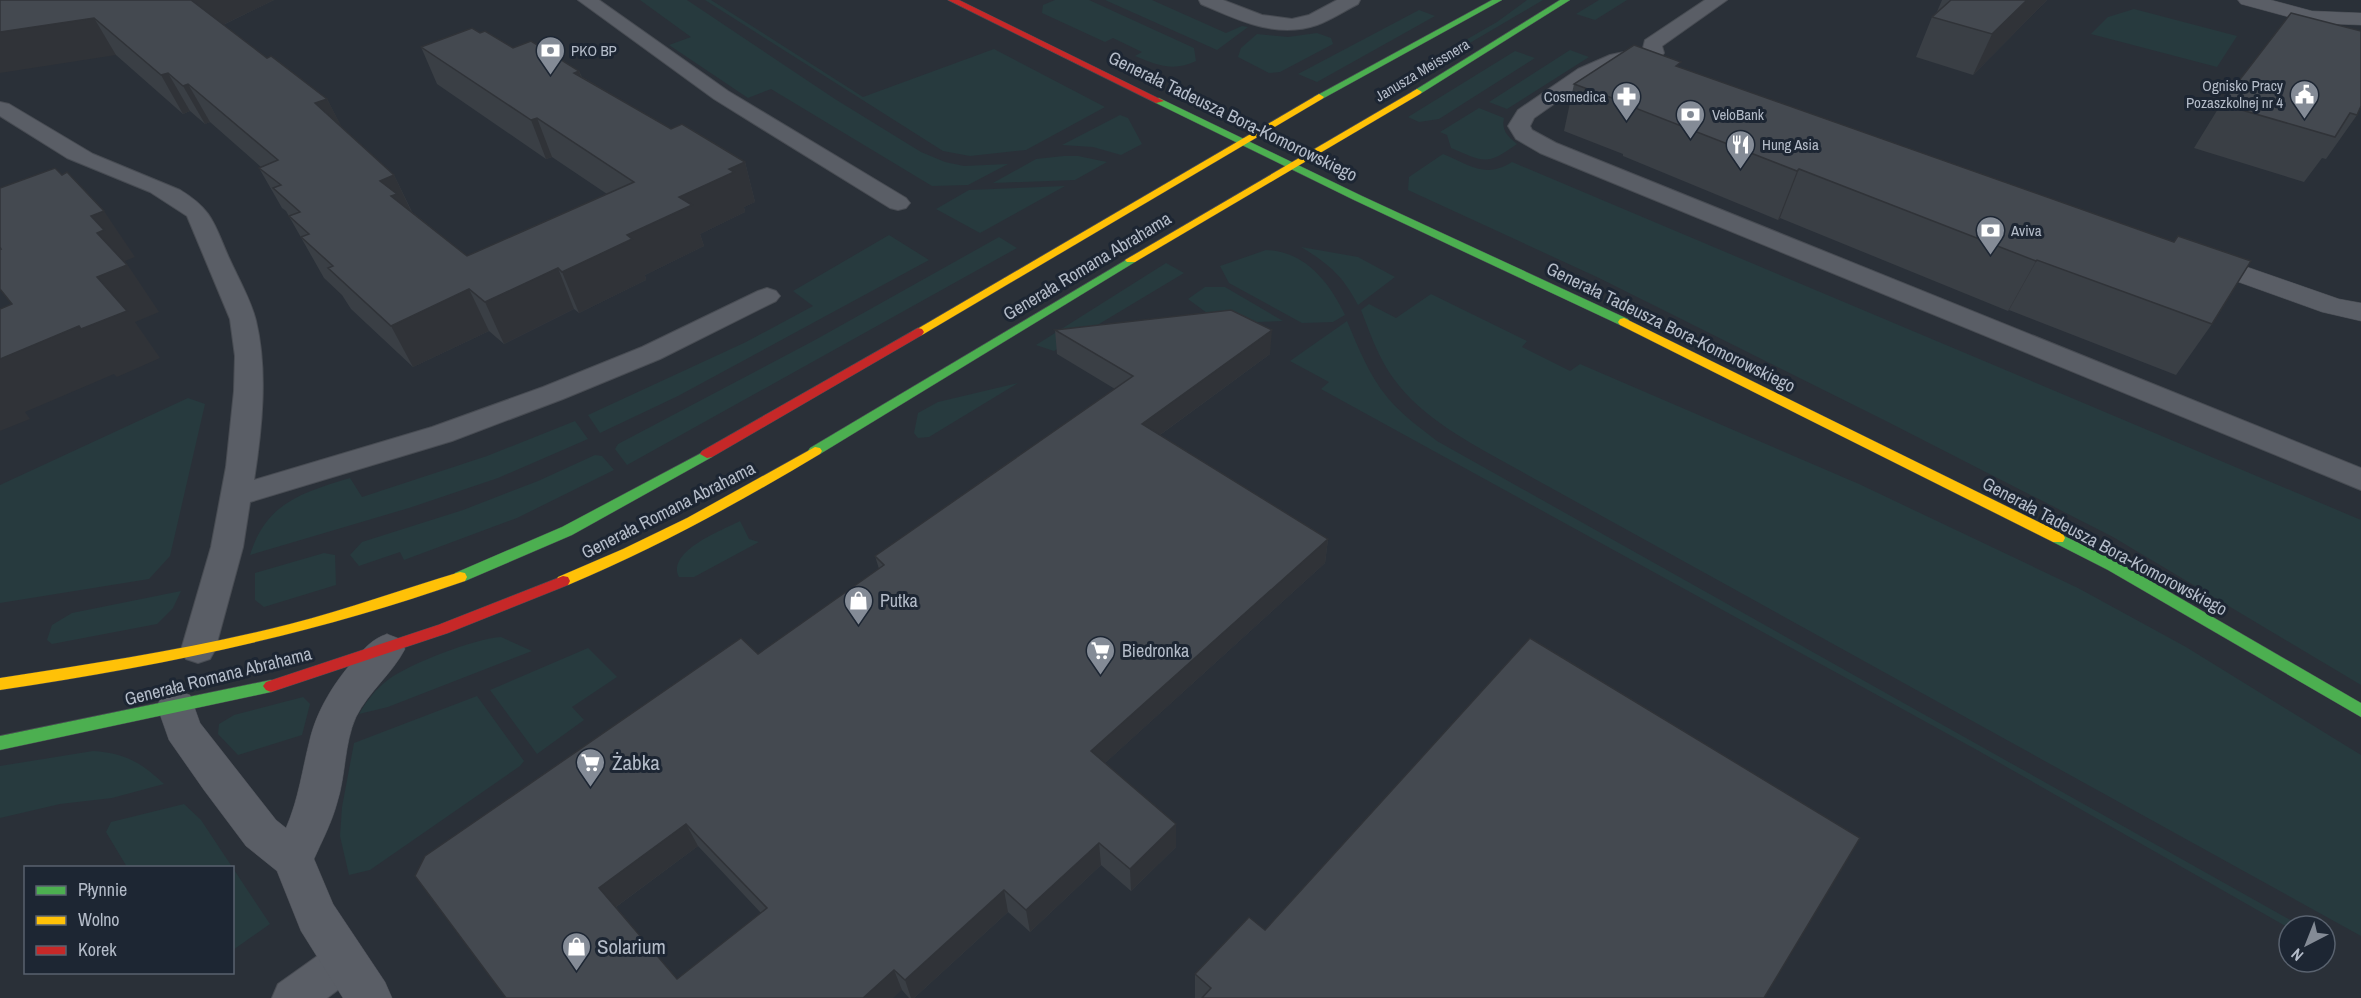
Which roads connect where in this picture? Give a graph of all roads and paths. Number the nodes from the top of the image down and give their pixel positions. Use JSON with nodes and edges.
{"nodes":[{"id":1,"x":587,"y":0,"type":"edge"},
{"id":2,"x":952,"y":0,"type":"edge"},
{"id":3,"x":1208,"y":0,"type":"edge"},
{"id":4,"x":1351,"y":0,"type":"edge"},
{"id":5,"x":1498,"y":0,"type":"edge"},
{"id":6,"x":1566,"y":0,"type":"edge"},
{"id":7,"x":1718,"y":0,"type":"edge"},
{"id":8,"x":2248,"y":0,"type":"edge"},
{"id":9,"x":2361,"y":19,"type":"edge"},
{"id":10,"x":2,"y":108,"type":"dead end"},
{"id":11,"x":1241,"y":141,"type":"junction"},
{"id":12,"x":1293,"y":166,"type":"junction"},
{"id":13,"x":898,"y":203,"type":"dead end"},
{"id":14,"x":2175,"y":250,"type":"edge"},
{"id":15,"x":767,"y":296,"type":"dead end"},
{"id":16,"x":2361,"y":312,"type":"edge"},
{"id":17,"x":2361,"y":480,"type":"edge"},
{"id":18,"x":235,"y":496,"type":"junction"},
{"id":19,"x":387,"y":649,"type":"junction"},
{"id":20,"x":196,"y":656,"type":"junction"},
{"id":21,"x":0,"y":684,"type":"edge"},
{"id":22,"x":178,"y":700,"type":"junction"},
{"id":23,"x":2361,"y":711,"type":"edge"},
{"id":24,"x":0,"y":743,"type":"edge"},
{"id":25,"x":293,"y":860,"type":"junction"},
{"id":26,"x":344,"y":962,"type":"junction"},
{"id":27,"x":293,"y":998,"type":"edge"},
{"id":28,"x":369,"y":998,"type":"edge"}],
"edges":[{"from":1,"to":13,"type":"lane"},
{"from":2,"to":11,"type":"street","name":"Generała Tadeusza Bora-Komorowskiego"},
{"from":3,"to":4,"type":"lane"},
{"from":5,"to":11,"type":"street","name":"Janusza Meissnera"},
{"from":6,"to":12,"type":"street","name":"Janusza Meissnera"},
{"from":7,"to":17,"type":"lane"},
{"from":8,"to":9,"type":"street"},
{"from":10,"to":18,"type":"lane"},
{"from":11,"to":12,"type":"street","name":"Generała Tadeusza Bora-Komorowskiego"},
{"from":11,"to":20,"type":"street","name":"Generała Romana Abrahama"},
{"from":12,"to":19,"type":"street","name":"Generała Romana Abrahama"},
{"from":12,"to":23,"type":"street","name":"Generała Tadeusza Bora-Komorowskiego"},
{"from":14,"to":16,"type":"street"},
{"from":15,"to":18,"type":"lane"},
{"from":18,"to":20,"type":"lane"},
{"from":19,"to":22,"type":"street","name":"Generała Romana Abrahama"},
{"from":19,"to":25,"type":"street"},
{"from":20,"to":21,"type":"street","name":"Generała Romana Abrahama"},
{"from":22,"to":24,"type":"street","name":"Generała Romana Abrahama"},
{"from":22,"to":25,"type":"street"},
{"from":25,"to":26,"type":"street"},
{"from":26,"to":27,"type":"lane"},
{"from":26,"to":28,"type":"street"}]}
